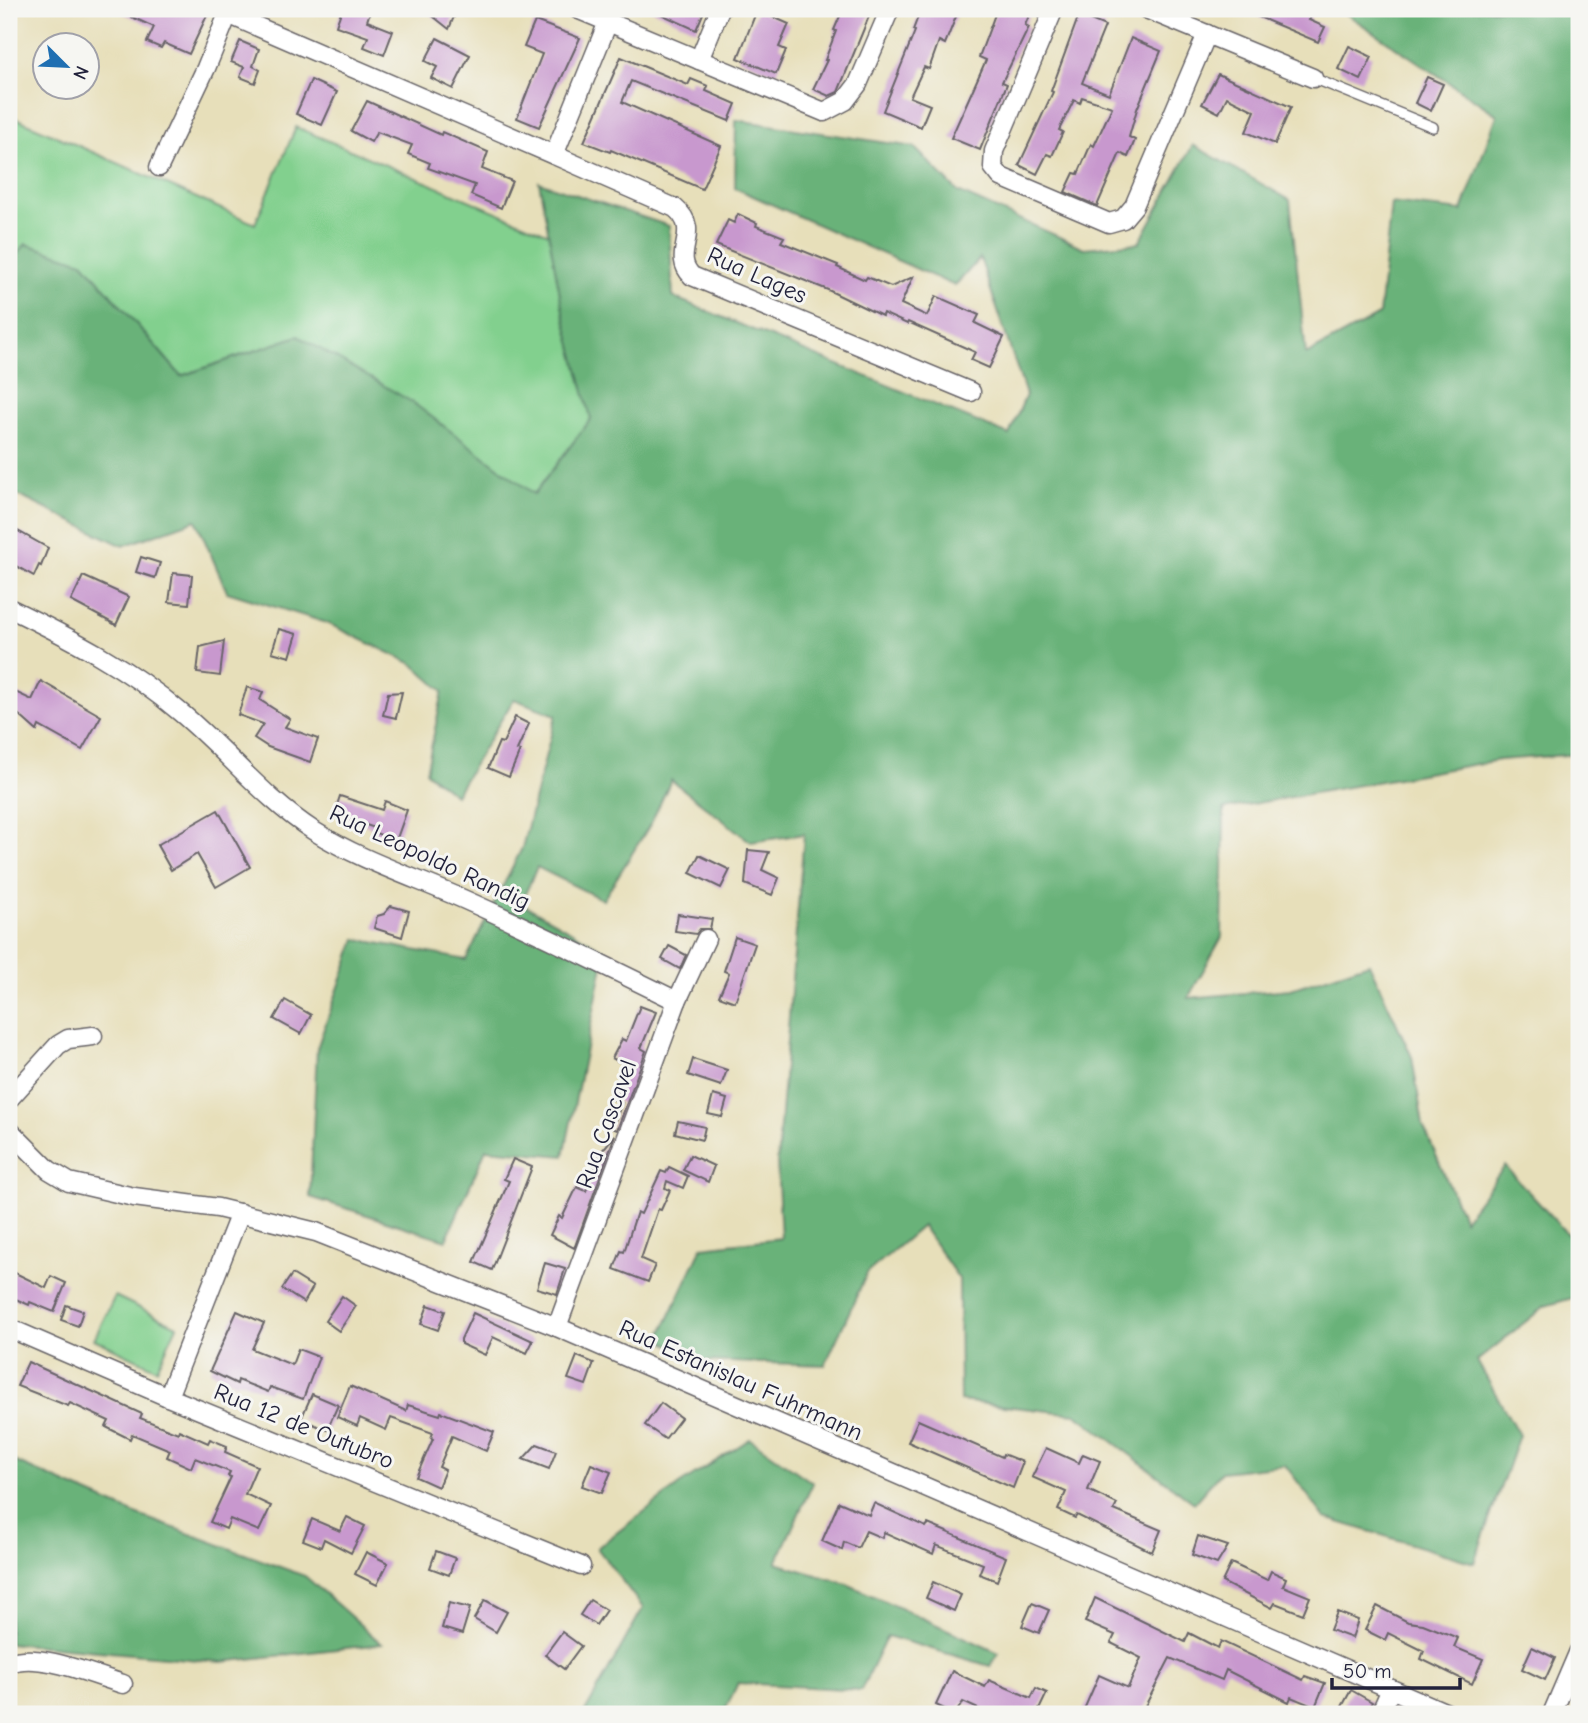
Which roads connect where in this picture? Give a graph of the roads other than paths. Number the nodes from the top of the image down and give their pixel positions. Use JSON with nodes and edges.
{"nodes":[{"id":1,"x":577,"y":9,"type":"edge"},
{"id":2,"x":720,"y":9,"type":"edge"},
{"id":3,"x":890,"y":9,"type":"edge"},
{"id":4,"x":1054,"y":9,"type":"edge"},
{"id":5,"x":1146,"y":9,"type":"edge"},
{"id":6,"x":229,"y":11,"type":"edge"},
{"id":7,"x":608,"y":22,"type":"junction"},
{"id":8,"x":1207,"y":34,"type":"junction"},
{"id":9,"x":699,"y":60,"type":"junction"},
{"id":10,"x":1313,"y":78,"type":"joint"},
{"id":11,"x":1433,"y":127,"type":"dead end"},
{"id":12,"x":554,"y":155,"type":"junction"},
{"id":13,"x":159,"y":167,"type":"dead end"},
{"id":14,"x":971,"y":392,"type":"dead end"},
{"id":15,"x":9,"y":608,"type":"edge"},
{"id":16,"x":706,"y":939,"type":"dead end"},
{"id":17,"x":677,"y":1002,"type":"junction"},
{"id":18,"x":93,"y":1036,"type":"dead end"},
{"id":19,"x":9,"y":1099,"type":"edge"},
{"id":20,"x":9,"y":1130,"type":"edge"},
{"id":21,"x":240,"y":1213,"type":"junction"},
{"id":22,"x":557,"y":1327,"type":"junction"},
{"id":23,"x":9,"y":1328,"type":"edge"},
{"id":24,"x":168,"y":1396,"type":"junction"},
{"id":25,"x":581,"y":1566,"type":"dead end"},
{"id":26,"x":1579,"y":1651,"type":"edge"},
{"id":27,"x":9,"y":1662,"type":"edge"},
{"id":28,"x":123,"y":1684,"type":"dead end"},
{"id":29,"x":1391,"y":1689,"type":"junction"},
{"id":30,"x":1380,"y":1714,"type":"edge"},
{"id":31,"x":1449,"y":1714,"type":"edge"},
{"id":32,"x":1552,"y":1714,"type":"edge"}],
"edges":[{"from":1,"to":7,"type":"street"},
{"from":2,"to":9,"type":"street"},
{"from":3,"to":9,"type":"street"},
{"from":4,"to":8,"type":"street"},
{"from":5,"to":8,"type":"street"},
{"from":6,"to":12,"type":"street"},
{"from":6,"to":13,"type":"street"},
{"from":7,"to":9,"type":"street"},
{"from":7,"to":12,"type":"street"},
{"from":8,"to":10,"type":"street"},
{"from":10,"to":11,"type":"lane"},
{"from":12,"to":14,"type":"street","name":"Rua Lages"},
{"from":15,"to":17,"type":"street","name":"Rua Leopoldo Randig"},
{"from":16,"to":17,"type":"street","name":"Rua Cascavel"},
{"from":17,"to":22,"type":"street","name":"Rua Cascavel"},
{"from":18,"to":19,"type":"street"},
{"from":20,"to":21,"type":"street","name":"Rua Estanislau Fuhrmann"},
{"from":21,"to":22,"type":"street","name":"Rua Estanislau Fuhrmann"},
{"from":21,"to":24,"type":"street"},
{"from":22,"to":29,"type":"street","name":"Rua Estanislau Fuhrmann"},
{"from":23,"to":24,"type":"street","name":"Rua 12 de Outubro"},
{"from":24,"to":25,"type":"street","name":"Rua 12 de Outubro"},
{"from":26,"to":32,"type":"street"},
{"from":27,"to":28,"type":"street"},
{"from":29,"to":30,"type":"street"},
{"from":29,"to":31,"type":"street","name":"Rua Estanislau Fuhrmann"}]}
